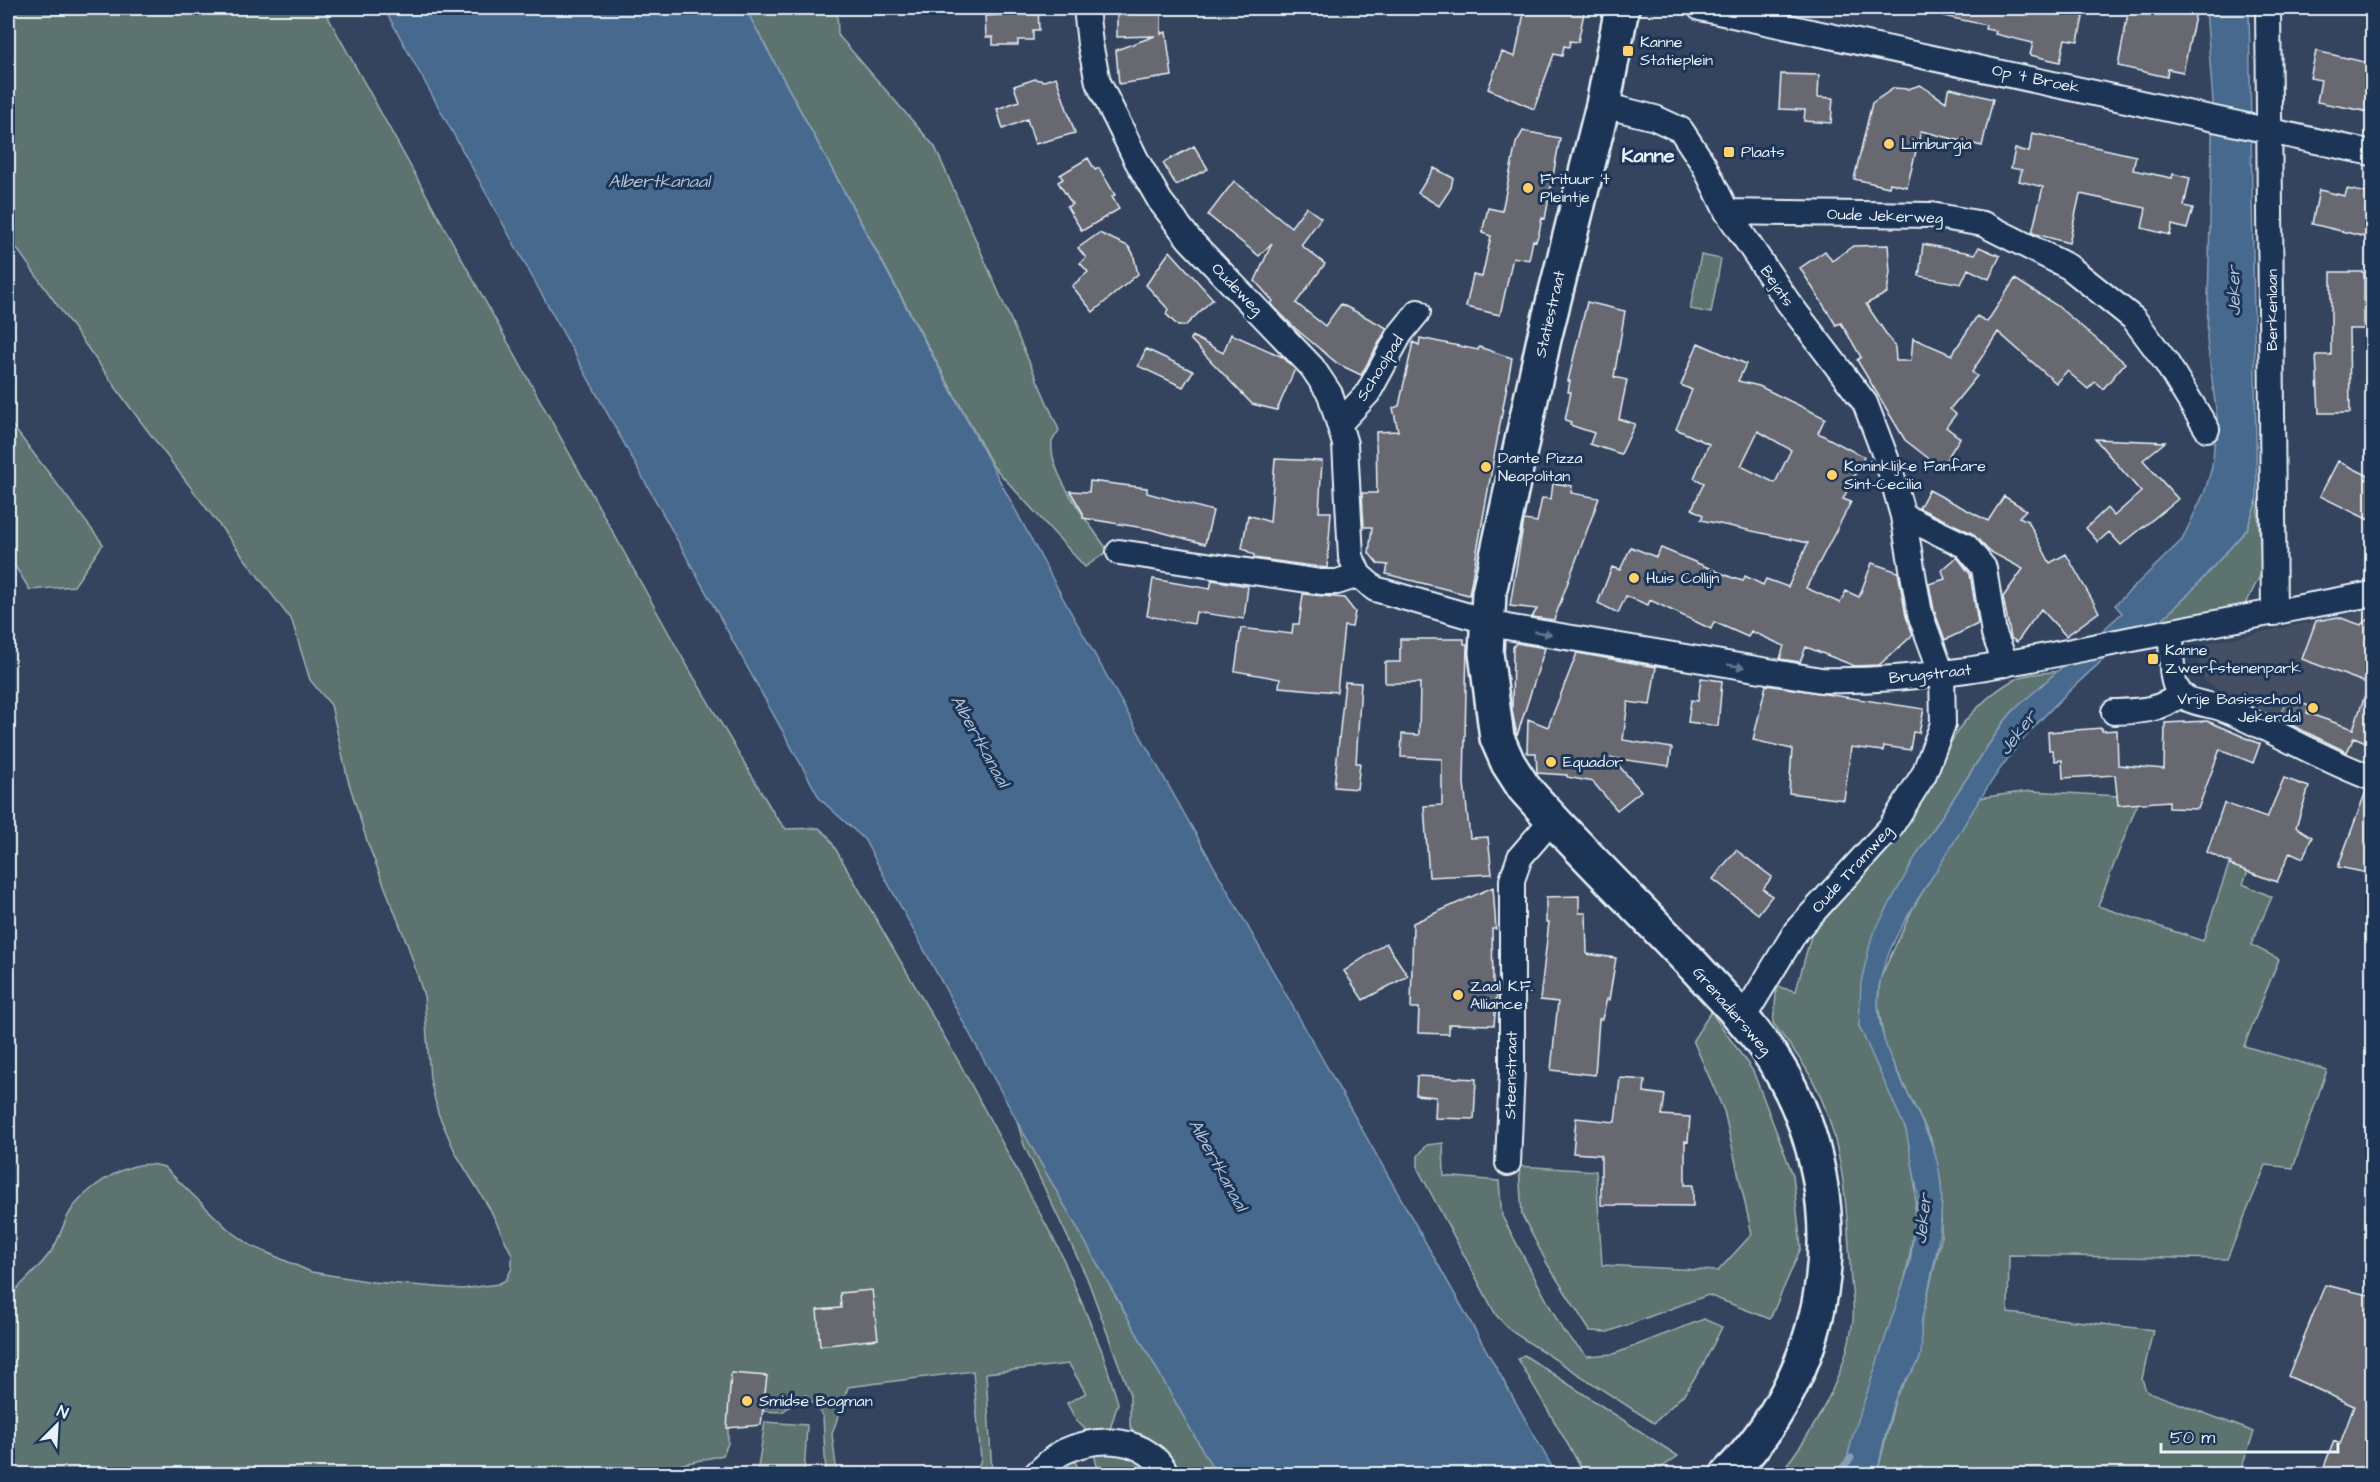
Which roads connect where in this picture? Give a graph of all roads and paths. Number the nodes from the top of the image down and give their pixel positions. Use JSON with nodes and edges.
{"nodes":[{"id":1,"x":1086,"y":8,"type":"edge"},
{"id":2,"x":1622,"y":8,"type":"edge"},
{"id":3,"x":1700,"y":8,"type":"edge"},
{"id":4,"x":2268,"y":8,"type":"edge"},
{"id":5,"x":1603,"y":105,"type":"junction"},
{"id":6,"x":2263,"y":130,"type":"junction"},
{"id":7,"x":2373,"y":153,"type":"edge"},
{"id":8,"x":1726,"y":212,"type":"junction"},
{"id":9,"x":1418,"y":312,"type":"dead end"},
{"id":10,"x":1340,"y":423,"type":"junction"},
{"id":11,"x":2207,"y":429,"type":"dead end"},
{"id":12,"x":1903,"y":516,"type":"junction"},
{"id":13,"x":1119,"y":552,"type":"dead end"},
{"id":14,"x":1359,"y":575,"type":"junction"},
{"id":15,"x":2373,"y":594,"type":"edge"},
{"id":16,"x":2274,"y":613,"type":"junction"},
{"id":17,"x":1486,"y":622,"type":"junction"},
{"id":18,"x":2171,"y":632,"type":"junction"},
{"id":19,"x":2006,"y":664,"type":"junction"},
{"id":20,"x":1942,"y":674,"type":"junction"},
{"id":21,"x":2181,"y":694,"type":"junction"},
{"id":22,"x":2114,"y":712,"type":"dead end"},
{"id":23,"x":2373,"y":778,"type":"edge"},
{"id":24,"x":1552,"y":820,"type":"junction"},
{"id":25,"x":1743,"y":1018,"type":"junction"},
{"id":26,"x":1509,"y":1152,"type":"dead end"},
{"id":27,"x":1036,"y":1474,"type":"edge"},
{"id":28,"x":1167,"y":1474,"type":"edge"},
{"id":29,"x":1728,"y":1474,"type":"edge"}],
"edges":[{"from":1,"to":10,"type":"street","name":"Oudeweg"},
{"from":2,"to":5,"type":"main road","name":"Statiestraat"},
{"from":3,"to":6,"type":"street","name":"Op 't Broek"},
{"from":4,"to":6,"type":"street","name":"Berkenlaan"},
{"from":5,"to":8,"type":"street","name":"Bejats"},
{"from":5,"to":17,"type":"main road","name":"Statiestraat"},
{"from":6,"to":7,"type":"street","name":"Op 't Broek"},
{"from":6,"to":16,"type":"street","name":"Berkenlaan"},
{"from":8,"to":11,"type":"street","name":"Oude Jekerweg"},
{"from":8,"to":12,"type":"street","name":"Bejats"},
{"from":9,"to":10,"type":"street","name":"Schoolpad"},
{"from":10,"to":14,"type":"street","name":"Oudeweg"},
{"from":12,"to":19,"type":"street"},
{"from":12,"to":20,"type":"street","name":"Bejats"},
{"from":13,"to":14,"type":"street"},
{"from":14,"to":17,"type":"street"},
{"from":15,"to":16,"type":"street","name":"Brugstraat"},
{"from":16,"to":18,"type":"street","name":"Brugstraat"},
{"from":17,"to":20,"type":"street","name":"Brugstraat","one_way":true},
{"from":17,"to":24,"type":"main road","name":"Grenadiersweg"},
{"from":18,"to":19,"type":"street","name":"Brugstraat"},
{"from":18,"to":21,"type":"street"},
{"from":19,"to":20,"type":"street","name":"Brugstraat"},
{"from":20,"to":25,"type":"street","name":"Oude Tramweg"},
{"from":21,"to":22,"type":"street"},
{"from":21,"to":23,"type":"street"},
{"from":24,"to":25,"type":"main road","name":"Grenadiersweg"},
{"from":24,"to":26,"type":"street","name":"Steenstraat"},
{"from":25,"to":29,"type":"main road","name":"Grenadiersweg"},
{"from":27,"to":28,"type":"street"}]}
